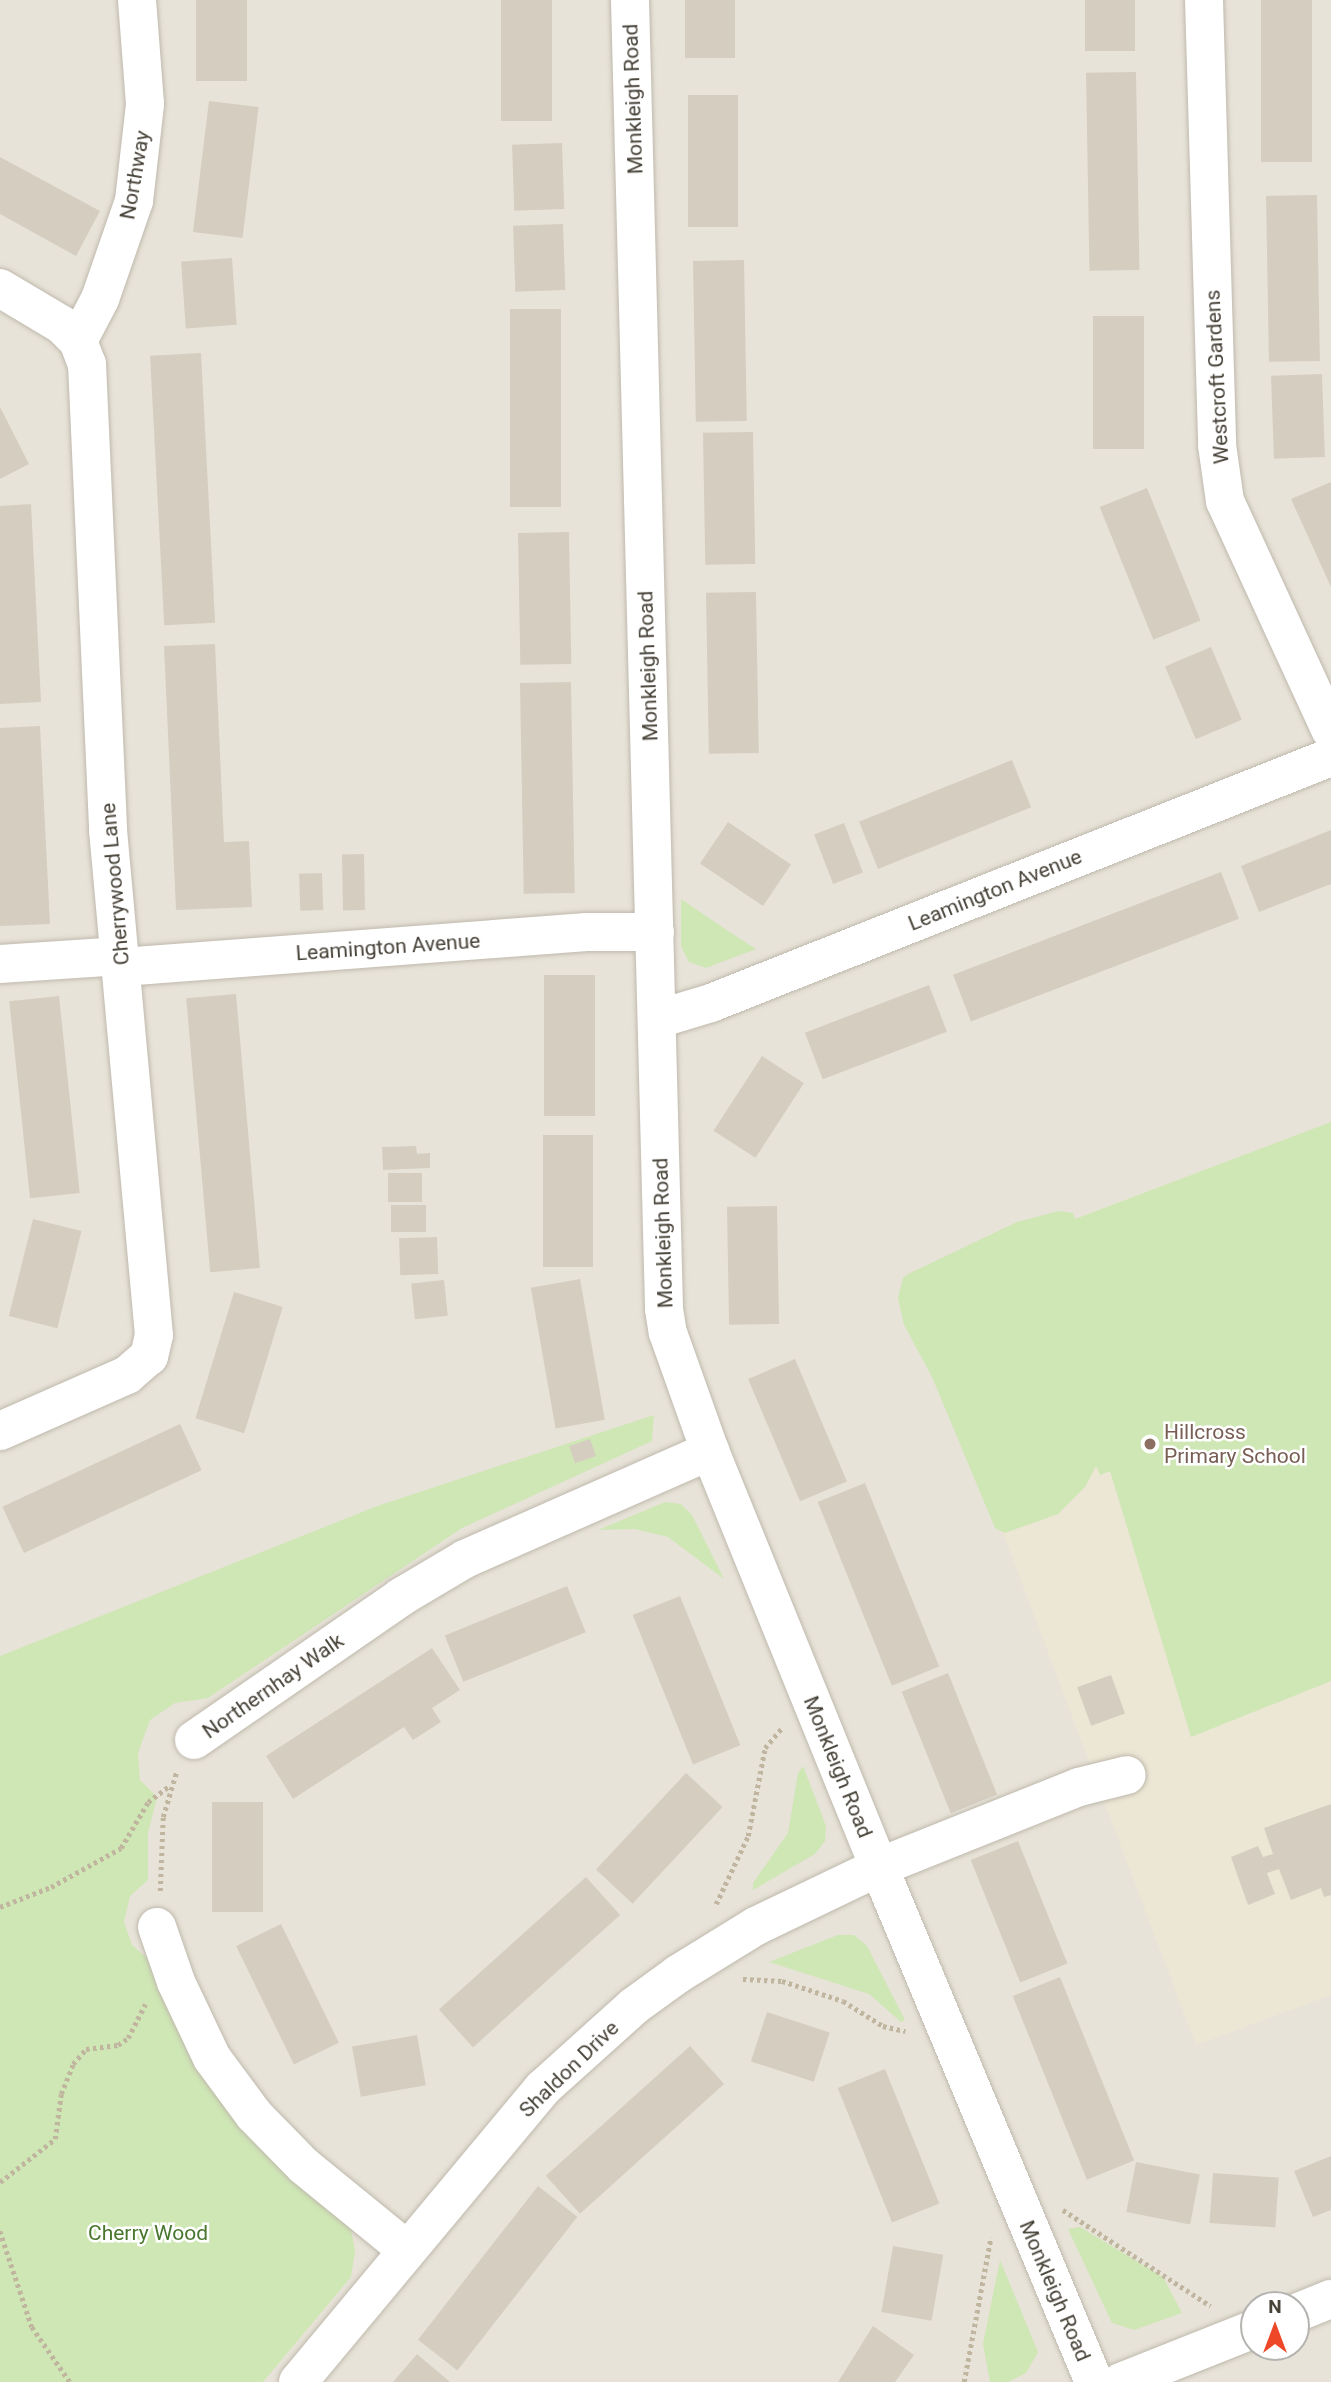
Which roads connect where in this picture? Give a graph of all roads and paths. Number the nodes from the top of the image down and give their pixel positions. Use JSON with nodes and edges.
{"nodes":[{"id":1,"x":137,"y":0,"type":"edge"},
{"id":2,"x":630,"y":0,"type":"edge"},
{"id":3,"x":1204,"y":0,"type":"edge"},
{"id":4,"x":0,"y":288,"type":"edge"},
{"id":5,"x":78,"y":341,"type":"junction"},
{"id":6,"x":1331,"y":732,"type":"edge"},
{"id":7,"x":1331,"y":757,"type":"edge"},
{"id":8,"x":655,"y":932,"type":"junction"},
{"id":9,"x":121,"y":961,"type":"junction"},
{"id":10,"x":0,"y":964,"type":"edge"},
{"id":11,"x":658,"y":1018,"type":"junction"},
{"id":12,"x":0,"y":1431,"type":"edge"},
{"id":13,"x":710,"y":1451,"type":"junction"},
{"id":14,"x":808,"y":1695,"type":"junction"},
{"id":15,"x":194,"y":1740,"type":"joint"},
{"id":16,"x":1127,"y":1775,"type":"dead end"},
{"id":17,"x":169,"y":1786,"type":"junction"},
{"id":18,"x":879,"y":1867,"type":"junction"},
{"id":19,"x":0,"y":1907,"type":"edge"},
{"id":20,"x":713,"y":1908,"type":"dead end"},
{"id":21,"x":161,"y":1938,"type":"junction"},
{"id":22,"x":677,"y":1974,"type":"junction"},
{"id":23,"x":951,"y":2041,"type":"junction"},
{"id":24,"x":0,"y":2182,"type":"edge"},
{"id":25,"x":1021,"y":2213,"type":"junction"},
{"id":26,"x":0,"y":2231,"type":"edge"},
{"id":27,"x":407,"y":2250,"type":"junction"},
{"id":28,"x":1212,"y":2307,"type":"dead end"},
{"id":29,"x":1240,"y":2335,"type":"edge"},
{"id":30,"x":70,"y":2382,"type":"edge"},
{"id":31,"x":298,"y":2382,"type":"edge"},
{"id":32,"x":964,"y":2382,"type":"edge"},
{"id":33,"x":1094,"y":2382,"type":"edge"},
{"id":34,"x":1121,"y":2382,"type":"edge"}],
"edges":[{"from":1,"to":5,"type":"street","name":"Northway"},
{"from":2,"to":8,"type":"street","name":"Monkleigh Road"},
{"from":3,"to":6,"type":"street","name":"Westcroft Gardens"},
{"from":4,"to":5,"type":"street"},
{"from":5,"to":9,"type":"street","name":"Cherrywood Lane"},
{"from":7,"to":11,"type":"street","name":"Leamington Avenue"},
{"from":8,"to":9,"type":"street","name":"Leamington Avenue"},
{"from":8,"to":11,"type":"street","name":"Monkleigh Road"},
{"from":9,"to":10,"type":"street","name":"Leamington Avenue"},
{"from":9,"to":12,"type":"street","name":"Cherrywood Lane"},
{"from":11,"to":13,"type":"street","name":"Monkleigh Road"},
{"from":13,"to":14,"type":"street","name":"Monkleigh Road"},
{"from":13,"to":15,"type":"street","name":"Northernhay Walk"},
{"from":14,"to":18,"type":"street","name":"Monkleigh Road"},
{"from":14,"to":20,"type":"path"},
{"from":15,"to":17,"type":"path","name":"Northernhay Walk"},
{"from":16,"to":18,"type":"street","name":"Shaldon Drive"},
{"from":17,"to":19,"type":"path"},
{"from":17,"to":21,"type":"path","name":"Northernhay Walk"},
{"from":18,"to":22,"type":"street","name":"Shaldon Drive"},
{"from":18,"to":23,"type":"street","name":"Monkleigh Road"},
{"from":21,"to":24,"type":"path"},
{"from":21,"to":27,"type":"street"},
{"from":22,"to":23,"type":"path"},
{"from":22,"to":27,"type":"street","name":"Shaldon Drive"},
{"from":23,"to":25,"type":"street","name":"Monkleigh Road"},
{"from":25,"to":28,"type":"path"},
{"from":25,"to":32,"type":"path"},
{"from":25,"to":33,"type":"street","name":"Monkleigh Road"},
{"from":26,"to":30,"type":"path"},
{"from":27,"to":31,"type":"street","name":"Shaldon Drive"},
{"from":29,"to":34,"type":"street"}]}
